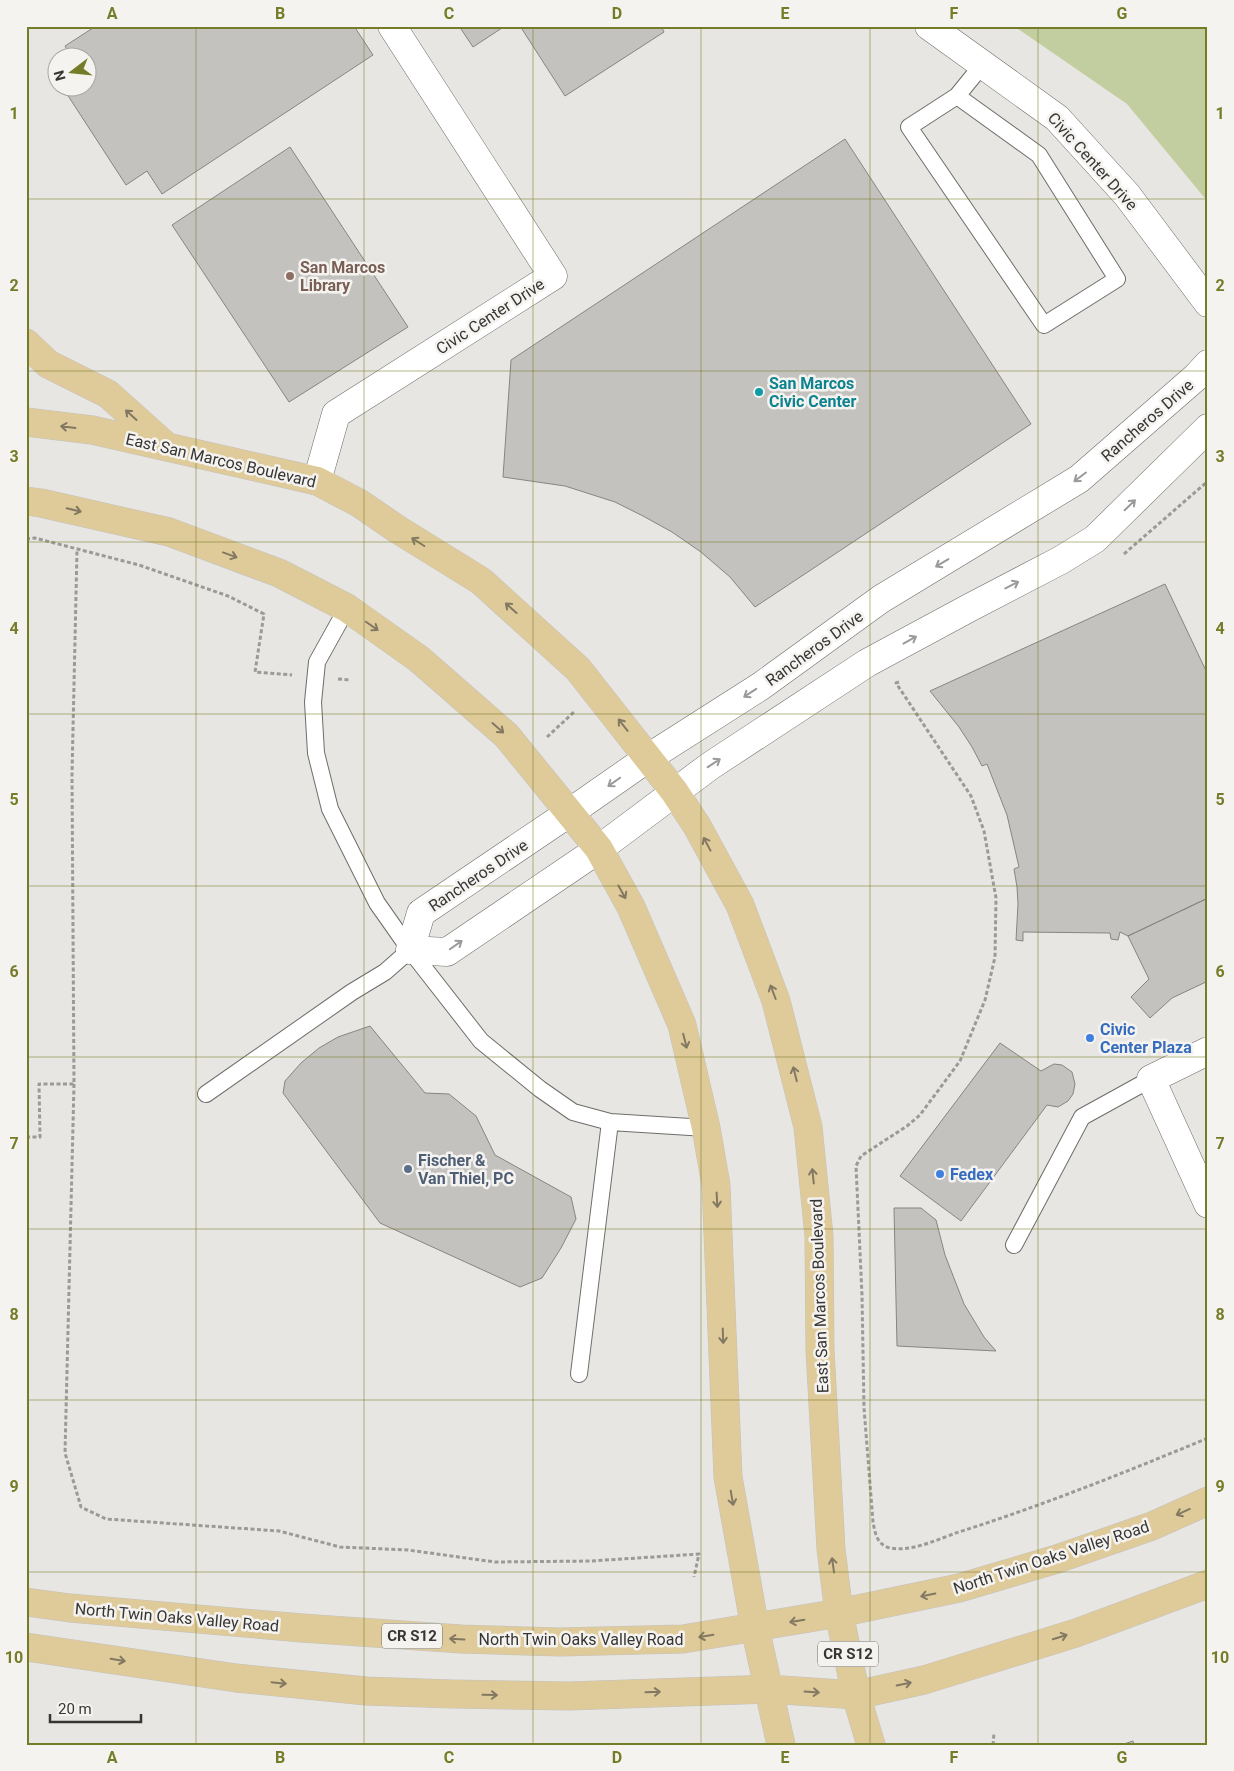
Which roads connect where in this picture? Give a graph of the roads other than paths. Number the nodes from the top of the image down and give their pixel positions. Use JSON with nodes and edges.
{"nodes":[{"id":1,"x":392,"y":26,"type":"edge"},
{"id":2,"x":929,"y":26,"type":"edge"},
{"id":3,"x":983,"y":64,"type":"junction"},
{"id":4,"x":957,"y":96,"type":"junction"},
{"id":5,"x":1208,"y":303,"type":"edge"},
{"id":6,"x":26,"y":343,"type":"edge"},
{"id":7,"x":1208,"y":364,"type":"edge"},
{"id":8,"x":26,"y":422,"type":"edge"},
{"id":9,"x":1208,"y":428,"type":"edge"},
{"id":10,"x":167,"y":447,"type":"junction"},
{"id":11,"x":317,"y":481,"type":"junction"},
{"id":12,"x":26,"y":501,"type":"edge"},
{"id":13,"x":347,"y":608,"type":"junction"},
{"id":14,"x":648,"y":758,"type":"junction"},
{"id":15,"x":674,"y":791,"type":"junction"},
{"id":16,"x":570,"y":813,"type":"junction"},
{"id":17,"x":599,"y":849,"type":"junction"},
{"id":18,"x":410,"y":950,"type":"junction"},
{"id":19,"x":1208,"y":1051,"type":"edge"},
{"id":20,"x":1151,"y":1079,"type":"junction"},
{"id":21,"x":206,"y":1094,"type":"dead end"},
{"id":22,"x":610,"y":1122,"type":"junction"},
{"id":23,"x":706,"y":1128,"type":"junction"},
{"id":24,"x":1208,"y":1204,"type":"edge"},
{"id":25,"x":1014,"y":1246,"type":"dead end"},
{"id":26,"x":579,"y":1374,"type":"dead end"},
{"id":27,"x":1208,"y":1501,"type":"edge"},
{"id":28,"x":1208,"y":1584,"type":"edge"},
{"id":29,"x":26,"y":1602,"type":"edge"},
{"id":30,"x":839,"y":1613,"type":"junction"},
{"id":31,"x":755,"y":1628,"type":"junction"},
{"id":32,"x":26,"y":1647,"type":"edge"},
{"id":33,"x":768,"y":1689,"type":"junction"},
{"id":34,"x":856,"y":1695,"type":"junction"},
{"id":35,"x":781,"y":1745,"type":"edge"},
{"id":36,"x":871,"y":1745,"type":"edge"}],
"edges":[{"from":1,"to":11,"type":"street","name":"Civic Center Drive"},
{"from":2,"to":3,"type":"street","name":"Civic Center Drive"},
{"from":3,"to":4,"type":"lane"},
{"from":3,"to":5,"type":"street","name":"Civic Center Drive"},
{"from":4,"to":4,"type":"lane"},
{"from":10,"to":6,"type":"main road","one_way":true},
{"from":7,"to":14,"type":"street","name":"Rancheros Drive","one_way":true},
{"from":10,"to":8,"type":"main road","name":"East San Marcos Boulevard","one_way":true},
{"from":15,"to":9,"type":"street","one_way":true},
{"from":10,"to":11,"type":"main road","name":"East San Marcos Boulevard"},
{"from":14,"to":11,"type":"main road","name":"East San Marcos Boulevard","one_way":true},
{"from":12,"to":13,"type":"main road","one_way":true},
{"from":13,"to":16,"type":"main road","one_way":true},
{"from":13,"to":18,"type":"lane"},
{"from":14,"to":15,"type":"main road","name":"East San Marcos Boulevard"},
{"from":14,"to":16,"type":"street","name":"Rancheros Drive","one_way":true},
{"from":15,"to":17,"type":"street"},
{"from":30,"to":15,"type":"main road","name":"East San Marcos Boulevard","one_way":true},
{"from":16,"to":17,"type":"main road"},
{"from":16,"to":18,"type":"street","name":"Rancheros Drive"},
{"from":18,"to":17,"type":"street","one_way":true},
{"from":17,"to":23,"type":"main road","one_way":true},
{"from":18,"to":21,"type":"lane"},
{"from":18,"to":22,"type":"lane"},
{"from":19,"to":20,"type":"street"},
{"from":20,"to":24,"type":"street"},
{"from":20,"to":25,"type":"lane"},
{"from":22,"to":23,"type":"lane"},
{"from":22,"to":26,"type":"lane"},
{"from":23,"to":31,"type":"main road","one_way":true},
{"from":27,"to":30,"type":"main road","name":"North Twin Oaks Valley Road","one_way":true},
{"from":34,"to":28,"type":"main road","one_way":true},
{"from":31,"to":29,"type":"main road","name":"North Twin Oaks Valley Road","number":"CR S12","one_way":true},
{"from":30,"to":31,"type":"main road","name":"North Twin Oaks Valley Road","number":"CR S12","one_way":true},
{"from":30,"to":34,"type":"main road","number":"CR S12"},
{"from":31,"to":33,"type":"main road"},
{"from":32,"to":33,"type":"main road","one_way":true},
{"from":33,"to":34,"type":"main road","one_way":true},
{"from":33,"to":35,"type":"main road"},
{"from":34,"to":36,"type":"main road","number":"CR S12"}]}
